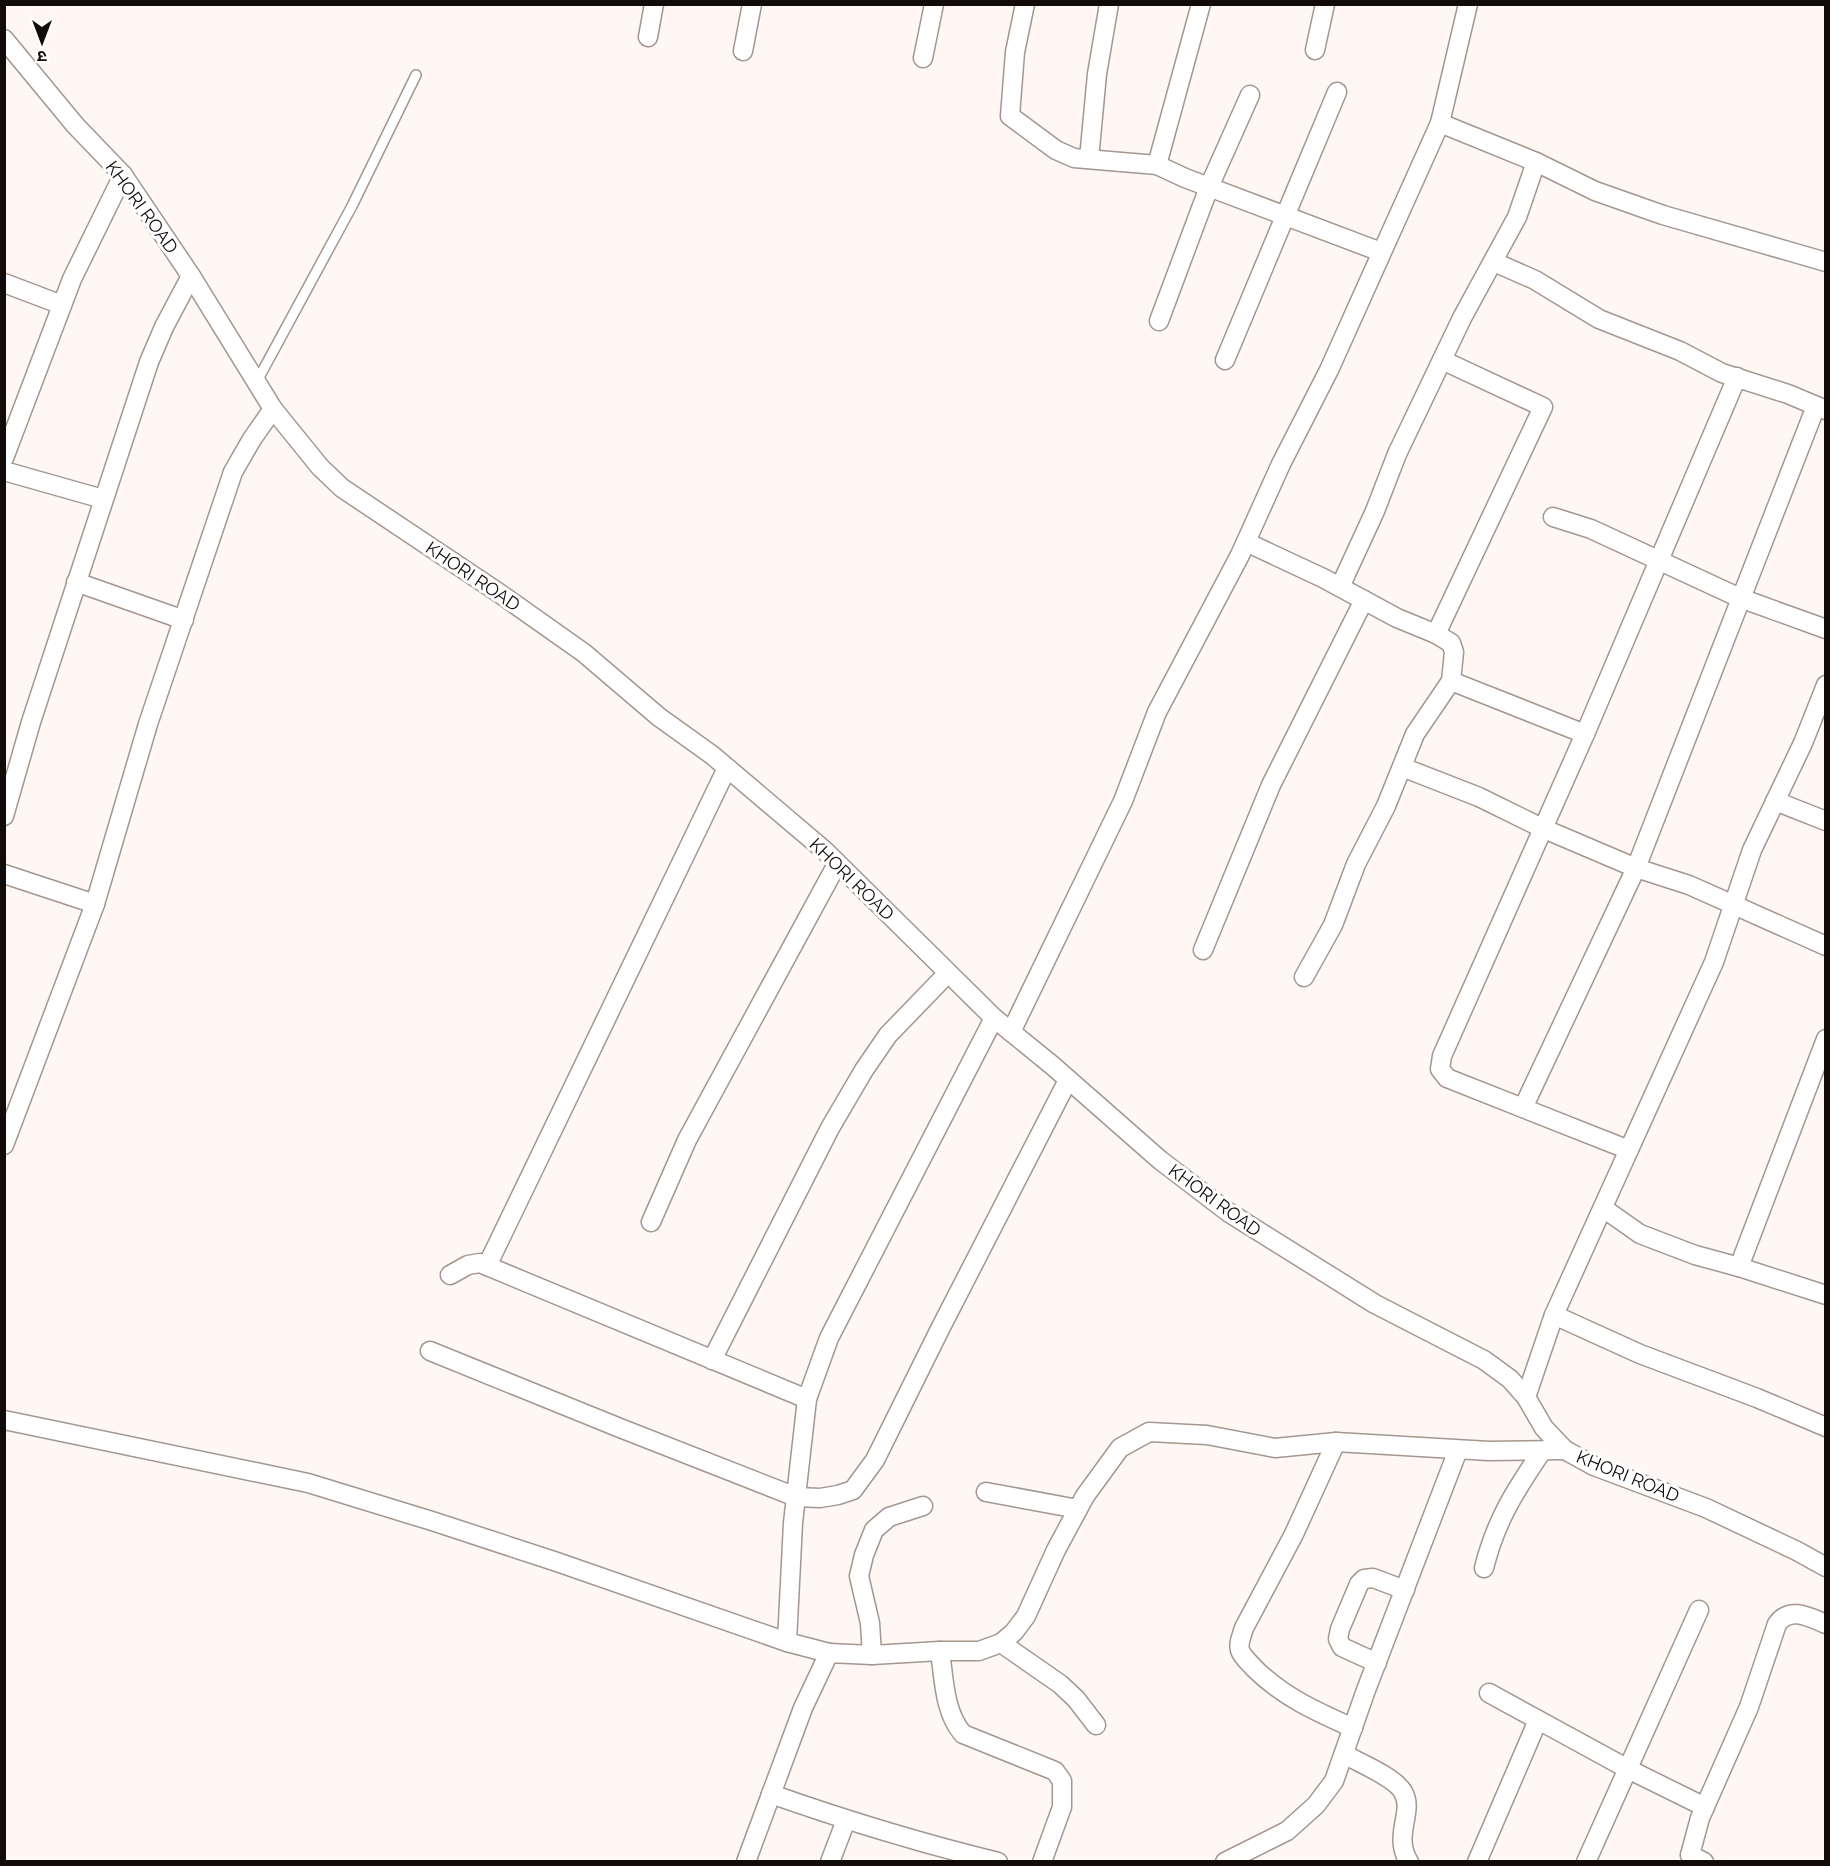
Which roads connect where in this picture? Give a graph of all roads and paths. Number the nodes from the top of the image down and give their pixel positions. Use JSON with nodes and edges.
{"nodes":[{"id":1,"x":654,"y":4,"type":"edge"},
{"id":2,"x":752,"y":4,"type":"edge"},
{"id":3,"x":934,"y":4,"type":"edge"},
{"id":4,"x":1025,"y":4,"type":"edge"},
{"id":5,"x":1109,"y":4,"type":"edge"},
{"id":6,"x":1201,"y":4,"type":"edge"},
{"id":7,"x":1325,"y":4,"type":"edge"},
{"id":8,"x":1468,"y":4,"type":"edge"},
{"id":9,"x":648,"y":37,"type":"dead end"},
{"id":10,"x":4,"y":39,"type":"edge"},
{"id":11,"x":1315,"y":50,"type":"dead end"},
{"id":12,"x":743,"y":51,"type":"dead end"},
{"id":13,"x":923,"y":58,"type":"dead end"},
{"id":14,"x":416,"y":75,"type":"dead end"},
{"id":15,"x":1337,"y":92,"type":"dead end"},
{"id":16,"x":1251,"y":95,"type":"dead end"},
{"id":17,"x":1440,"y":123,"type":"junction"},
{"id":18,"x":1089,"y":159,"type":"junction"},
{"id":19,"x":1536,"y":162,"type":"junction"},
{"id":20,"x":1157,"y":165,"type":"junction"},
{"id":21,"x":123,"y":175,"type":"junction"},
{"id":22,"x":1209,"y":187,"type":"junction"},
{"id":23,"x":1285,"y":216,"type":"junction"},
{"id":24,"x":1381,"y":252,"type":"junction"},
{"id":25,"x":1494,"y":262,"type":"junction"},
{"id":26,"x":1826,"y":262,"type":"edge"},
{"id":27,"x":191,"y":276,"type":"junction"},
{"id":28,"x":4,"y":283,"type":"edge"},
{"id":29,"x":62,"y":305,"type":"junction"},
{"id":30,"x":1159,"y":321,"type":"dead end"},
{"id":31,"x":1224,"y":360,"type":"dead end"},
{"id":32,"x":1442,"y":360,"type":"junction"},
{"id":33,"x":1737,"y":377,"type":"junction"},
{"id":34,"x":256,"y":383,"type":"junction"},
{"id":35,"x":1821,"y":408,"type":"edge"},
{"id":36,"x":273,"y":409,"type":"junction"},
{"id":37,"x":4,"y":458,"type":"edge"},
{"id":38,"x":4,"y":471,"type":"edge"},
{"id":39,"x":103,"y":499,"type":"junction"},
{"id":40,"x":1553,"y":518,"type":"dead end"},
{"id":41,"x":1246,"y":542,"type":"junction"},
{"id":42,"x":1658,"y":562,"type":"junction"},
{"id":43,"x":76,"y":582,"type":"junction"},
{"id":44,"x":1340,"y":587,"type":"junction"},
{"id":45,"x":1740,"y":598,"type":"junction"},
{"id":46,"x":1364,"y":600,"type":"junction"},
{"id":47,"x":184,"y":620,"type":"junction"},
{"id":48,"x":1826,"y":629,"type":"edge"},
{"id":49,"x":1436,"y":634,"type":"junction"},
{"id":50,"x":1451,"y":681,"type":"junction"},
{"id":51,"x":1826,"y":685,"type":"edge"},
{"id":52,"x":1818,"y":726,"type":"edge"},
{"id":53,"x":1585,"y":734,"type":"junction"},
{"id":54,"x":1402,"y":767,"type":"junction"},
{"id":55,"x":728,"y":768,"type":"junction"},
{"id":56,"x":1775,"y":801,"type":"junction"},
{"id":57,"x":4,"y":816,"type":"edge"},
{"id":58,"x":1826,"y":821,"type":"edge"},
{"id":59,"x":1542,"y":828,"type":"junction"},
{"id":60,"x":837,"y":864,"type":"junction"},
{"id":61,"x":1636,"y":868,"type":"junction"},
{"id":62,"x":4,"y":874,"type":"edge"},
{"id":63,"x":95,"y":904,"type":"junction"},
{"id":64,"x":1734,"y":905,"type":"junction"},
{"id":65,"x":1826,"y":946,"type":"edge"},
{"id":66,"x":1203,"y":950,"type":"dead end"},
{"id":67,"x":948,"y":973,"type":"junction"},
{"id":68,"x":1304,"y":977,"type":"dead end"},
{"id":69,"x":994,"y":1018,"type":"junction"},
{"id":70,"x":1011,"y":1032,"type":"junction"},
{"id":71,"x":1826,"y":1039,"type":"edge"},
{"id":72,"x":1068,"y":1080,"type":"junction"},
{"id":73,"x":1523,"y":1108,"type":"junction"},
{"id":74,"x":4,"y":1145,"type":"edge"},
{"id":75,"x":1629,"y":1150,"type":"junction"},
{"id":76,"x":1603,"y":1208,"type":"junction"},
{"id":77,"x":651,"y":1222,"type":"dead end"},
{"id":78,"x":488,"y":1266,"type":"junction"},
{"id":79,"x":1739,"y":1267,"type":"junction"},
{"id":80,"x":450,"y":1275,"type":"dead end"},
{"id":81,"x":1826,"y":1295,"type":"edge"},
{"id":82,"x":1554,"y":1315,"type":"junction"},
{"id":83,"x":430,"y":1350,"type":"dead end"},
{"id":84,"x":712,"y":1360,"type":"junction"},
{"id":85,"x":1526,"y":1397,"type":"junction"},
{"id":86,"x":807,"y":1399,"type":"junction"},
{"id":87,"x":4,"y":1420,"type":"edge"},
{"id":88,"x":1826,"y":1426,"type":"edge"},
{"id":89,"x":1336,"y":1442,"type":"junction"},
{"id":90,"x":1458,"y":1450,"type":"junction"},
{"id":91,"x":1542,"y":1450,"type":"junction"},
{"id":92,"x":1565,"y":1450,"type":"junction"},
{"id":93,"x":986,"y":1492,"type":"dead end"},
{"id":94,"x":796,"y":1497,"type":"junction"},
{"id":95,"x":923,"y":1506,"type":"dead end"},
{"id":96,"x":1078,"y":1509,"type":"junction"},
{"id":97,"x":1826,"y":1567,"type":"edge"},
{"id":98,"x":1484,"y":1568,"type":"dead end"},
{"id":99,"x":1405,"y":1590,"type":"junction"},
{"id":100,"x":1699,"y":1610,"type":"dead end"},
{"id":101,"x":1826,"y":1624,"type":"edge"},
{"id":102,"x":787,"y":1642,"type":"junction"},
{"id":103,"x":1001,"y":1643,"type":"junction"},
{"id":104,"x":940,"y":1651,"type":"junction"},
{"id":105,"x":829,"y":1653,"type":"junction"},
{"id":106,"x":872,"y":1655,"type":"junction"},
{"id":107,"x":1377,"y":1663,"type":"junction"},
{"id":108,"x":1489,"y":1693,"type":"dead end"},
{"id":109,"x":1538,"y":1720,"type":"junction"},
{"id":110,"x":1096,"y":1725,"type":"dead end"},
{"id":111,"x":1353,"y":1728,"type":"junction"},
{"id":112,"x":1344,"y":1754,"type":"junction"},
{"id":113,"x":1628,"y":1769,"type":"junction"},
{"id":114,"x":771,"y":1794,"type":"junction"},
{"id":115,"x":1705,"y":1807,"type":"junction"},
{"id":116,"x":846,"y":1820,"type":"junction"},
{"id":117,"x":937,"y":1855,"type":"edge"},
{"id":118,"x":1693,"y":1859,"type":"edge"},
{"id":119,"x":746,"y":1862,"type":"edge"},
{"id":120,"x":830,"y":1862,"type":"edge"},
{"id":121,"x":998,"y":1862,"type":"edge"},
{"id":122,"x":1042,"y":1862,"type":"edge"},
{"id":123,"x":1225,"y":1862,"type":"edge"},
{"id":124,"x":1408,"y":1862,"type":"edge"},
{"id":125,"x":1477,"y":1862,"type":"edge"},
{"id":126,"x":1586,"y":1862,"type":"edge"}],
"edges":[{"from":1,"to":9,"type":"street"},
{"from":2,"to":12,"type":"street"},
{"from":3,"to":13,"type":"street"},
{"from":4,"to":18,"type":"street"},
{"from":5,"to":18,"type":"street"},
{"from":6,"to":20,"type":"street"},
{"from":7,"to":11,"type":"street"},
{"from":8,"to":17,"type":"street"},
{"from":10,"to":21,"type":"street","name":"KHORI ROAD"},
{"from":14,"to":34,"type":"lane"},
{"from":15,"to":23,"type":"street"},
{"from":16,"to":22,"type":"street"},
{"from":17,"to":19,"type":"street"},
{"from":17,"to":24,"type":"street"},
{"from":18,"to":20,"type":"street"},
{"from":19,"to":25,"type":"street"},
{"from":19,"to":26,"type":"street"},
{"from":20,"to":22,"type":"street"},
{"from":21,"to":27,"type":"street","name":"KHORI ROAD"},
{"from":21,"to":29,"type":"street"},
{"from":22,"to":23,"type":"street"},
{"from":22,"to":30,"type":"street"},
{"from":23,"to":24,"type":"street"},
{"from":23,"to":31,"type":"street"},
{"from":24,"to":41,"type":"street"},
{"from":25,"to":32,"type":"street"},
{"from":25,"to":33,"type":"street"},
{"from":27,"to":34,"type":"street","name":"KHORI ROAD"},
{"from":27,"to":39,"type":"street"},
{"from":28,"to":29,"type":"street"},
{"from":29,"to":37,"type":"street"},
{"from":32,"to":44,"type":"street"},
{"from":32,"to":49,"type":"street"},
{"from":33,"to":35,"type":"street"},
{"from":33,"to":42,"type":"street"},
{"from":34,"to":36,"type":"street","name":"KHORI ROAD"},
{"from":35,"to":45,"type":"street"},
{"from":36,"to":47,"type":"street"},
{"from":36,"to":55,"type":"street","name":"KHORI ROAD"},
{"from":38,"to":39,"type":"street"},
{"from":39,"to":43,"type":"street"},
{"from":40,"to":42,"type":"street"},
{"from":41,"to":44,"type":"street"},
{"from":41,"to":70,"type":"street"},
{"from":42,"to":45,"type":"street"},
{"from":42,"to":53,"type":"street"},
{"from":43,"to":47,"type":"street"},
{"from":43,"to":57,"type":"street"},
{"from":44,"to":46,"type":"street"},
{"from":45,"to":48,"type":"street"},
{"from":45,"to":61,"type":"street"},
{"from":46,"to":49,"type":"street"},
{"from":46,"to":66,"type":"street"},
{"from":47,"to":63,"type":"street"},
{"from":49,"to":50,"type":"street"},
{"from":50,"to":53,"type":"street"},
{"from":50,"to":54,"type":"street"},
{"from":51,"to":52,"type":"street"},
{"from":52,"to":56,"type":"street"},
{"from":53,"to":59,"type":"street"},
{"from":54,"to":59,"type":"street"},
{"from":54,"to":68,"type":"street"},
{"from":55,"to":60,"type":"street","name":"KHORI ROAD"},
{"from":55,"to":78,"type":"street"},
{"from":56,"to":58,"type":"street"},
{"from":56,"to":64,"type":"street"},
{"from":59,"to":61,"type":"street"},
{"from":59,"to":73,"type":"street"},
{"from":60,"to":67,"type":"street","name":"KHORI ROAD"},
{"from":60,"to":77,"type":"street"},
{"from":61,"to":64,"type":"street"},
{"from":61,"to":73,"type":"street"},
{"from":62,"to":63,"type":"street"},
{"from":63,"to":74,"type":"street"},
{"from":64,"to":65,"type":"street"},
{"from":64,"to":75,"type":"street"},
{"from":67,"to":69,"type":"street","name":"KHORI ROAD"},
{"from":67,"to":84,"type":"street"},
{"from":69,"to":70,"type":"street","name":"KHORI ROAD"},
{"from":69,"to":86,"type":"street"},
{"from":70,"to":72,"type":"street","name":"KHORI ROAD"},
{"from":71,"to":79,"type":"street"},
{"from":72,"to":85,"type":"street","name":"KHORI ROAD"},
{"from":72,"to":94,"type":"street"},
{"from":73,"to":75,"type":"street"},
{"from":75,"to":76,"type":"street"},
{"from":76,"to":79,"type":"street"},
{"from":76,"to":82,"type":"street"},
{"from":78,"to":80,"type":"street"},
{"from":78,"to":84,"type":"street"},
{"from":79,"to":81,"type":"street"},
{"from":82,"to":85,"type":"street"},
{"from":82,"to":88,"type":"street"},
{"from":83,"to":94,"type":"street"},
{"from":84,"to":86,"type":"street"},
{"from":85,"to":92,"type":"street","name":"KHORI ROAD"},
{"from":86,"to":94,"type":"street"},
{"from":87,"to":102,"type":"street"},
{"from":89,"to":90,"type":"street"},
{"from":89,"to":96,"type":"street"},
{"from":89,"to":111,"type":"street"},
{"from":90,"to":91,"type":"street"},
{"from":90,"to":99,"type":"street"},
{"from":91,"to":92,"type":"street"},
{"from":91,"to":98,"type":"street"},
{"from":92,"to":97,"type":"street","name":"KHORI ROAD"},
{"from":93,"to":96,"type":"street"},
{"from":94,"to":102,"type":"street"},
{"from":95,"to":106,"type":"street"},
{"from":96,"to":103,"type":"street"},
{"from":99,"to":107,"type":"street"},
{"from":99,"to":107,"type":"street"},
{"from":100,"to":113,"type":"street"},
{"from":101,"to":115,"type":"street"},
{"from":102,"to":105,"type":"street"},
{"from":103,"to":104,"type":"street"},
{"from":103,"to":110,"type":"street"},
{"from":104,"to":106,"type":"street"},
{"from":104,"to":122,"type":"street"},
{"from":105,"to":106,"type":"street"},
{"from":105,"to":114,"type":"street"},
{"from":107,"to":111,"type":"street"},
{"from":108,"to":109,"type":"street"},
{"from":109,"to":113,"type":"street"},
{"from":109,"to":125,"type":"street"},
{"from":111,"to":112,"type":"street"},
{"from":112,"to":123,"type":"street"},
{"from":112,"to":124,"type":"street"},
{"from":113,"to":115,"type":"street"},
{"from":113,"to":126,"type":"street"},
{"from":114,"to":116,"type":"street"},
{"from":114,"to":119,"type":"street"},
{"from":115,"to":118,"type":"street"},
{"from":116,"to":117,"type":"street"},
{"from":116,"to":120,"type":"street"},
{"from":117,"to":121,"type":"street"}]}
